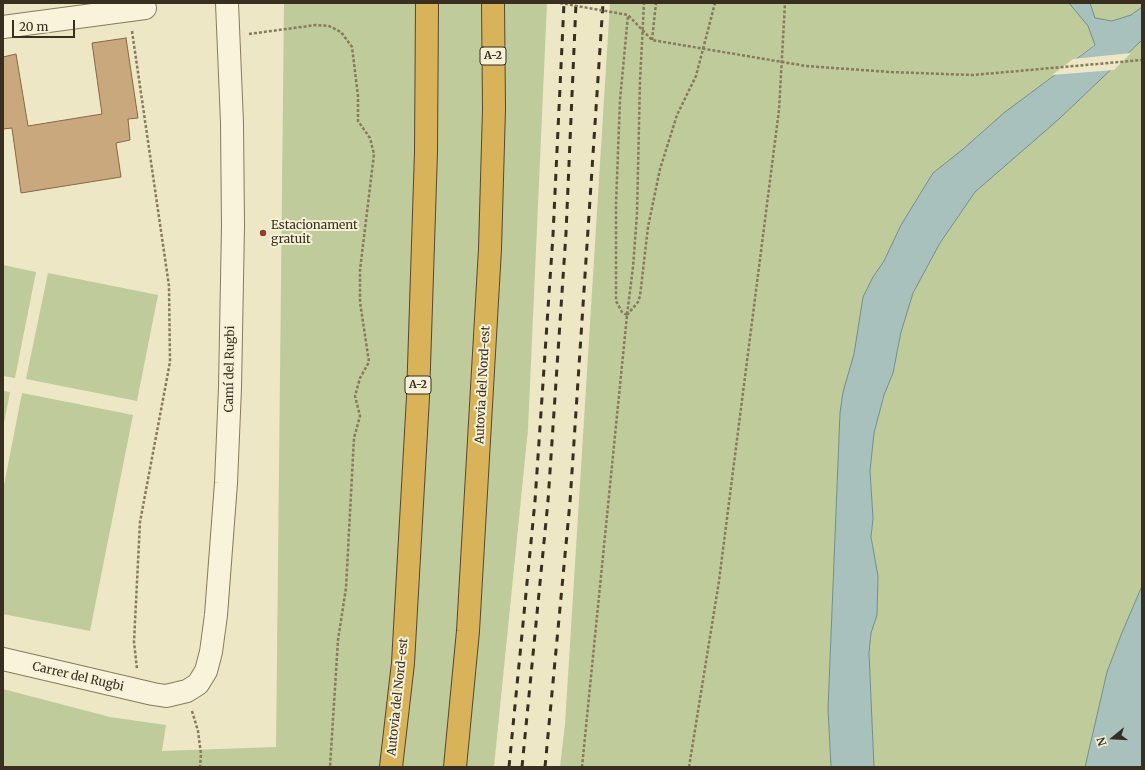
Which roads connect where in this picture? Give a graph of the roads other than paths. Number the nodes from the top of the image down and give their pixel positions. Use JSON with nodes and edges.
{"nodes":[{"id":1,"x":227,"y":3,"type":"edge"},
{"id":2,"x":427,"y":3,"type":"edge"},
{"id":3,"x":493,"y":3,"type":"edge"},
{"id":4,"x":137,"y":9,"type":"road end"},
{"id":5,"x":3,"y":27,"type":"edge"},
{"id":6,"x":3,"y":659,"type":"edge"},
{"id":7,"x":145,"y":692,"type":"joint"},
{"id":8,"x":391,"y":767,"type":"edge"},
{"id":9,"x":455,"y":767,"type":"edge"}],
"edges":[{"from":1,"to":7,"type":"street","name":"Camí del Rugbi"},
{"from":2,"to":8,"type":"highway","name":"Autovia del Nord-est","number":"A-2"},
{"from":3,"to":9,"type":"highway","name":"Autovia del Nord-est","number":"A-2"},
{"from":4,"to":5,"type":"street"},
{"from":6,"to":7,"type":"street","name":"Carrer del Rugbi"}]}
